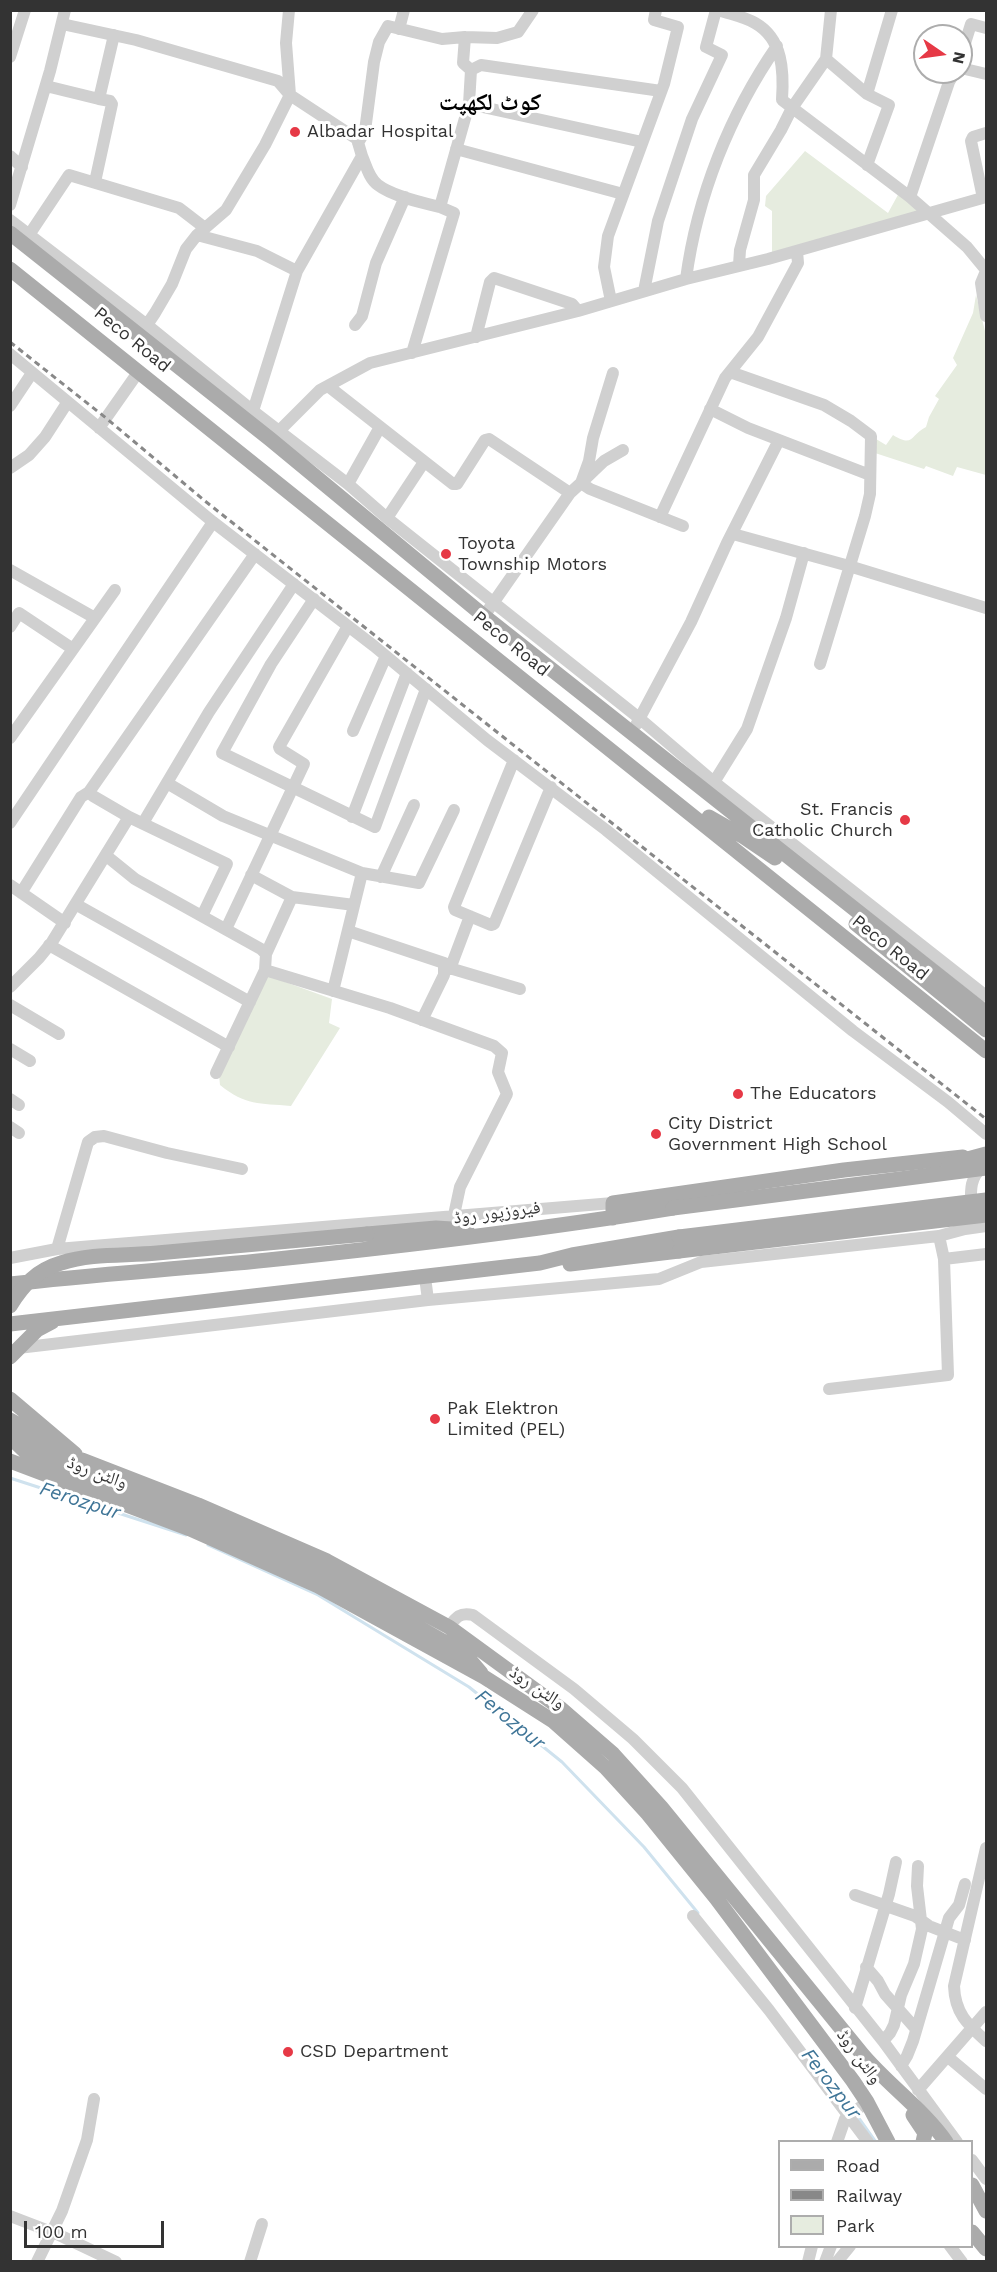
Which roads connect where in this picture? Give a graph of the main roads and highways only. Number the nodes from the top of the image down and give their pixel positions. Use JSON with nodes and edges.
{"nodes":[{"id":1,"x":10,"y":233,"type":"edge"},
{"id":2,"x":10,"y":269,"type":"edge"},
{"id":3,"x":381,"y":522,"type":"junction"},
{"id":4,"x":358,"y":547,"type":"junction"},
{"id":5,"x":671,"y":796,"type":"junction"},
{"id":6,"x":987,"y":1013,"type":"edge"},
{"id":7,"x":987,"y":1030,"type":"edge"},
{"id":8,"x":987,"y":1051,"type":"edge"},
{"id":9,"x":987,"y":1154,"type":"edge"},
{"id":10,"x":987,"y":1166,"type":"edge"},
{"id":11,"x":858,"y":1184,"type":"junction"},
{"id":12,"x":987,"y":1200,"type":"edge"},
{"id":13,"x":613,"y":1211,"type":"junction"},
{"id":14,"x":987,"y":1215,"type":"edge"},
{"id":15,"x":502,"y":1233,"type":"junction"},
{"id":16,"x":679,"y":1244,"type":"junction"},
{"id":17,"x":10,"y":1284,"type":"edge"},
{"id":18,"x":10,"y":1306,"type":"edge"},
{"id":19,"x":57,"y":1319,"type":"junction"},
{"id":20,"x":10,"y":1324,"type":"edge"},
{"id":21,"x":14,"y":1352,"type":"edge"},
{"id":22,"x":10,"y":1399,"type":"edge"},
{"id":23,"x":10,"y":1420,"type":"edge"},
{"id":24,"x":10,"y":1437,"type":"edge"},
{"id":25,"x":60,"y":1440,"type":"junction"},
{"id":26,"x":82,"y":1460,"type":"junction"},
{"id":27,"x":10,"y":1461,"type":"edge"},
{"id":28,"x":484,"y":1677,"type":"junction"},
{"id":29,"x":881,"y":2076,"type":"junction"},
{"id":30,"x":867,"y":2102,"type":"junction"},
{"id":31,"x":887,"y":2140,"type":"edge"},
{"id":32,"x":896,"y":2140,"type":"edge"},
{"id":33,"x":923,"y":2140,"type":"edge"},
{"id":34,"x":944,"y":2140,"type":"edge"},
{"id":35,"x":973,"y":2187,"type":"edge"},
{"id":36,"x":973,"y":2196,"type":"edge"},
{"id":37,"x":987,"y":2211,"type":"edge"},
{"id":38,"x":987,"y":2215,"type":"edge"},
{"id":39,"x":973,"y":2233,"type":"edge"},
{"id":40,"x":973,"y":2238,"type":"edge"},
{"id":41,"x":987,"y":2250,"type":"edge"}],
"edges":[{"from":1,"to":3,"type":"main road","name":"Peco Road"},
{"from":2,"to":4,"type":"main road","name":"Peco Road"},
{"from":3,"to":4,"type":"main road"},
{"from":3,"to":6,"type":"main road","name":"Peco Road"},
{"from":4,"to":5,"type":"main road","name":"Peco Road"},
{"from":5,"to":7,"type":"main road"},
{"from":5,"to":8,"type":"main road","name":"Peco Road"},
{"from":9,"to":11,"type":"main road","bridge":true},
{"from":9,"to":13,"type":"main road"},
{"from":10,"to":11,"type":"main road","name":"فیروزپور روڈ","bridge":true},
{"from":11,"to":13,"type":"main road","name":"فیروزپور روڈ","bridge":true},
{"from":12,"to":16,"type":"main road","bridge":true},
{"from":13,"to":15,"type":"main road","name":"فیروزپور روڈ"},
{"from":14,"to":16,"type":"main road","bridge":true},
{"from":15,"to":17,"type":"main road","name":"فیروزپور روڈ"},
{"from":15,"to":18,"type":"main road","bridge":true},
{"from":16,"to":19,"type":"main road"},
{"from":19,"to":20,"type":"main road"},
{"from":19,"to":21,"type":"main road"},
{"from":22,"to":25,"type":"main road"},
{"from":23,"to":25,"type":"main road"},
{"from":24,"to":26,"type":"main road","name":"والٹن روڈ"},
{"from":24,"to":28,"type":"main road"},
{"from":25,"to":26,"type":"main road"},
{"from":26,"to":29,"type":"main road","name":"والٹن روڈ"},
{"from":27,"to":28,"type":"main road","name":"والٹن روڈ"},
{"from":28,"to":30,"type":"main road","name":"والٹن روڈ"},
{"from":29,"to":33,"type":"main road"},
{"from":29,"to":34,"type":"main road","name":"والٹن روڈ"},
{"from":30,"to":31,"type":"main road","name":"والٹن روڈ"},
{"from":30,"to":32,"type":"main road"},
{"from":35,"to":37,"type":"main road"},
{"from":36,"to":38,"type":"main road"},
{"from":39,"to":41,"type":"main road"},
{"from":40,"to":41,"type":"main road"}]}
